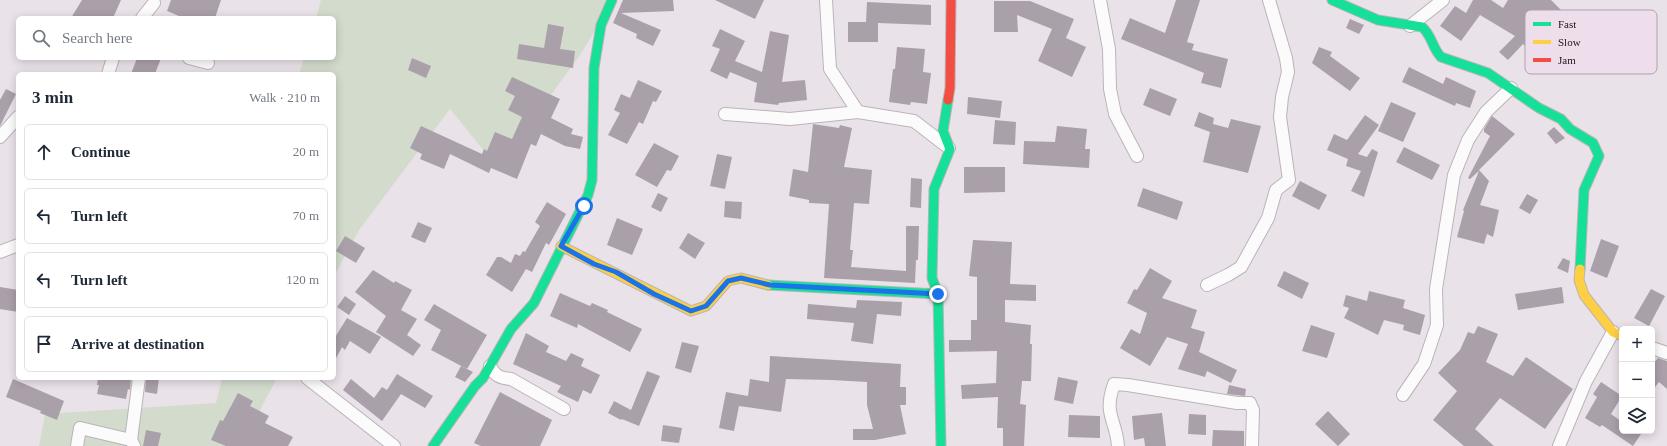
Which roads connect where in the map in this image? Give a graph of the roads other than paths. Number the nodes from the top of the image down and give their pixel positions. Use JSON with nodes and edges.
{"nodes":[{"id":1,"x":612,"y":0,"type":"edge"},
{"id":2,"x":826,"y":0,"type":"edge"},
{"id":3,"x":951,"y":0,"type":"edge"},
{"id":4,"x":1100,"y":0,"type":"edge"},
{"id":5,"x":1269,"y":0,"type":"edge"},
{"id":6,"x":1332,"y":0,"type":"edge"},
{"id":7,"x":1443,"y":0,"type":"edge"},
{"id":8,"x":154,"y":3,"type":"dead end"},
{"id":9,"x":144,"y":16,"type":"edge"},
{"id":10,"x":1410,"y":26,"type":"junction"},
{"id":11,"x":112,"y":60,"type":"edge"},
{"id":12,"x":197,"y":60,"type":"edge"},
{"id":13,"x":208,"y":63,"type":"dead end"},
{"id":14,"x":109,"y":72,"type":"edge"},
{"id":15,"x":1511,"y":88,"type":"junction"},
{"id":16,"x":858,"y":112,"type":"junction"},
{"id":17,"x":725,"y":114,"type":"dead end"},
{"id":18,"x":16,"y":119,"type":"edge"},
{"id":19,"x":0,"y":137,"type":"edge"},
{"id":20,"x":950,"y":149,"type":"junction"},
{"id":21,"x":1137,"y":156,"type":"dead end"},
{"id":22,"x":16,"y":246,"type":"edge"},
{"id":23,"x":561,"y":246,"type":"junction"},
{"id":24,"x":0,"y":252,"type":"edge"},
{"id":25,"x":1207,"y":285,"type":"dead end"},
{"id":26,"x":938,"y":294,"type":"junction"},
{"id":27,"x":1618,"y":334,"type":"edge"},
{"id":28,"x":1655,"y":349,"type":"edge"},
{"id":29,"x":1667,"y":353,"type":"edge"},
{"id":30,"x":490,"y":366,"type":"junction"},
{"id":31,"x":139,"y":380,"type":"edge"},
{"id":32,"x":310,"y":380,"type":"edge"},
{"id":33,"x":1403,"y":395,"type":"dead end"},
{"id":34,"x":564,"y":409,"type":"dead end"},
{"id":35,"x":133,"y":443,"type":"edge"},
{"id":36,"x":77,"y":446,"type":"edge"},
{"id":37,"x":394,"y":446,"type":"edge"},
{"id":38,"x":433,"y":446,"type":"edge"},
{"id":39,"x":941,"y":446,"type":"edge"},
{"id":40,"x":1118,"y":446,"type":"edge"},
{"id":41,"x":1252,"y":446,"type":"edge"},
{"id":42,"x":1559,"y":446,"type":"edge"}],
"edges":[{"from":1,"to":23,"type":"street"},
{"from":2,"to":16,"type":"street"},
{"from":3,"to":20,"type":"street"},
{"from":4,"to":21,"type":"street"},
{"from":5,"to":25,"type":"street"},
{"from":6,"to":10,"type":"street"},
{"from":7,"to":10,"type":"street"},
{"from":8,"to":9,"type":"street"},
{"from":10,"to":15,"type":"street"},
{"from":11,"to":14,"type":"street"},
{"from":12,"to":13,"type":"street"},
{"from":15,"to":27,"type":"street"},
{"from":15,"to":33,"type":"street"},
{"from":16,"to":17,"type":"street"},
{"from":16,"to":20,"type":"street"},
{"from":18,"to":19,"type":"street"},
{"from":20,"to":26,"type":"street"},
{"from":22,"to":24,"type":"street"},
{"from":23,"to":26,"type":"street"},
{"from":23,"to":30,"type":"street"},
{"from":26,"to":39,"type":"street"},
{"from":27,"to":42,"type":"street"},
{"from":28,"to":29,"type":"street"},
{"from":30,"to":34,"type":"street"},
{"from":30,"to":38,"type":"street"},
{"from":31,"to":35,"type":"street"},
{"from":32,"to":37,"type":"street"},
{"from":35,"to":36,"type":"street"},
{"from":40,"to":41,"type":"street"}]}
